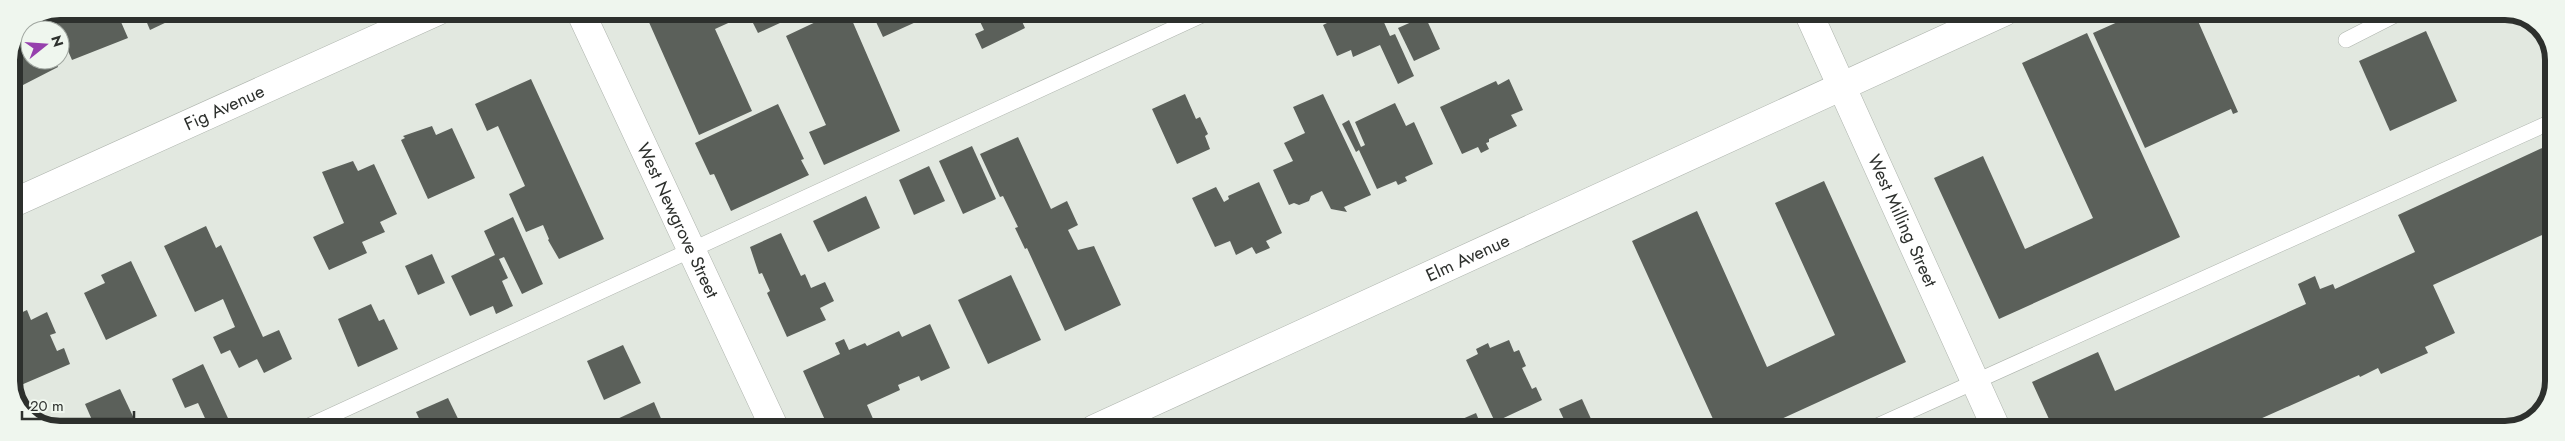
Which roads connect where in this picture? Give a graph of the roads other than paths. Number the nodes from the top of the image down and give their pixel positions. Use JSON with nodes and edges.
{"nodes":[{"id":1,"x":418,"y":20,"type":"edge"},
{"id":2,"x":584,"y":20,"type":"edge"},
{"id":3,"x":1194,"y":20,"type":"edge"},
{"id":4,"x":1812,"y":20,"type":"edge"},
{"id":5,"x":1986,"y":20,"type":"edge"},
{"id":6,"x":2385,"y":20,"type":"edge"},
{"id":7,"x":2346,"y":40,"type":"dead end"},
{"id":8,"x":1842,"y":86,"type":"junction"},
{"id":9,"x":2545,"y":125,"type":"edge"},
{"id":10,"x":20,"y":200,"type":"edge"},
{"id":11,"x":692,"y":250,"type":"junction"},
{"id":12,"x":1975,"y":380,"type":"junction"},
{"id":13,"x":319,"y":421,"type":"edge"},
{"id":14,"x":771,"y":421,"type":"edge"},
{"id":15,"x":1114,"y":421,"type":"edge"},
{"id":16,"x":1887,"y":421,"type":"edge"},
{"id":17,"x":1993,"y":421,"type":"edge"}],
"edges":[{"from":1,"to":10,"type":"street","name":"Fig Avenue"},
{"from":2,"to":11,"type":"street","name":"West Newgrove Street"},
{"from":3,"to":11,"type":"lane"},
{"from":4,"to":8,"type":"street","name":"West Milling Street"},
{"from":5,"to":8,"type":"street","name":"Elm Avenue"},
{"from":6,"to":7,"type":"lane"},
{"from":8,"to":12,"type":"street","name":"West Milling Street"},
{"from":8,"to":15,"type":"street","name":"Elm Avenue"},
{"from":9,"to":12,"type":"lane"},
{"from":11,"to":13,"type":"lane"},
{"from":11,"to":14,"type":"street","name":"West Newgrove Street"},
{"from":12,"to":16,"type":"lane"},
{"from":12,"to":17,"type":"street","name":"West Milling Street"}]}
